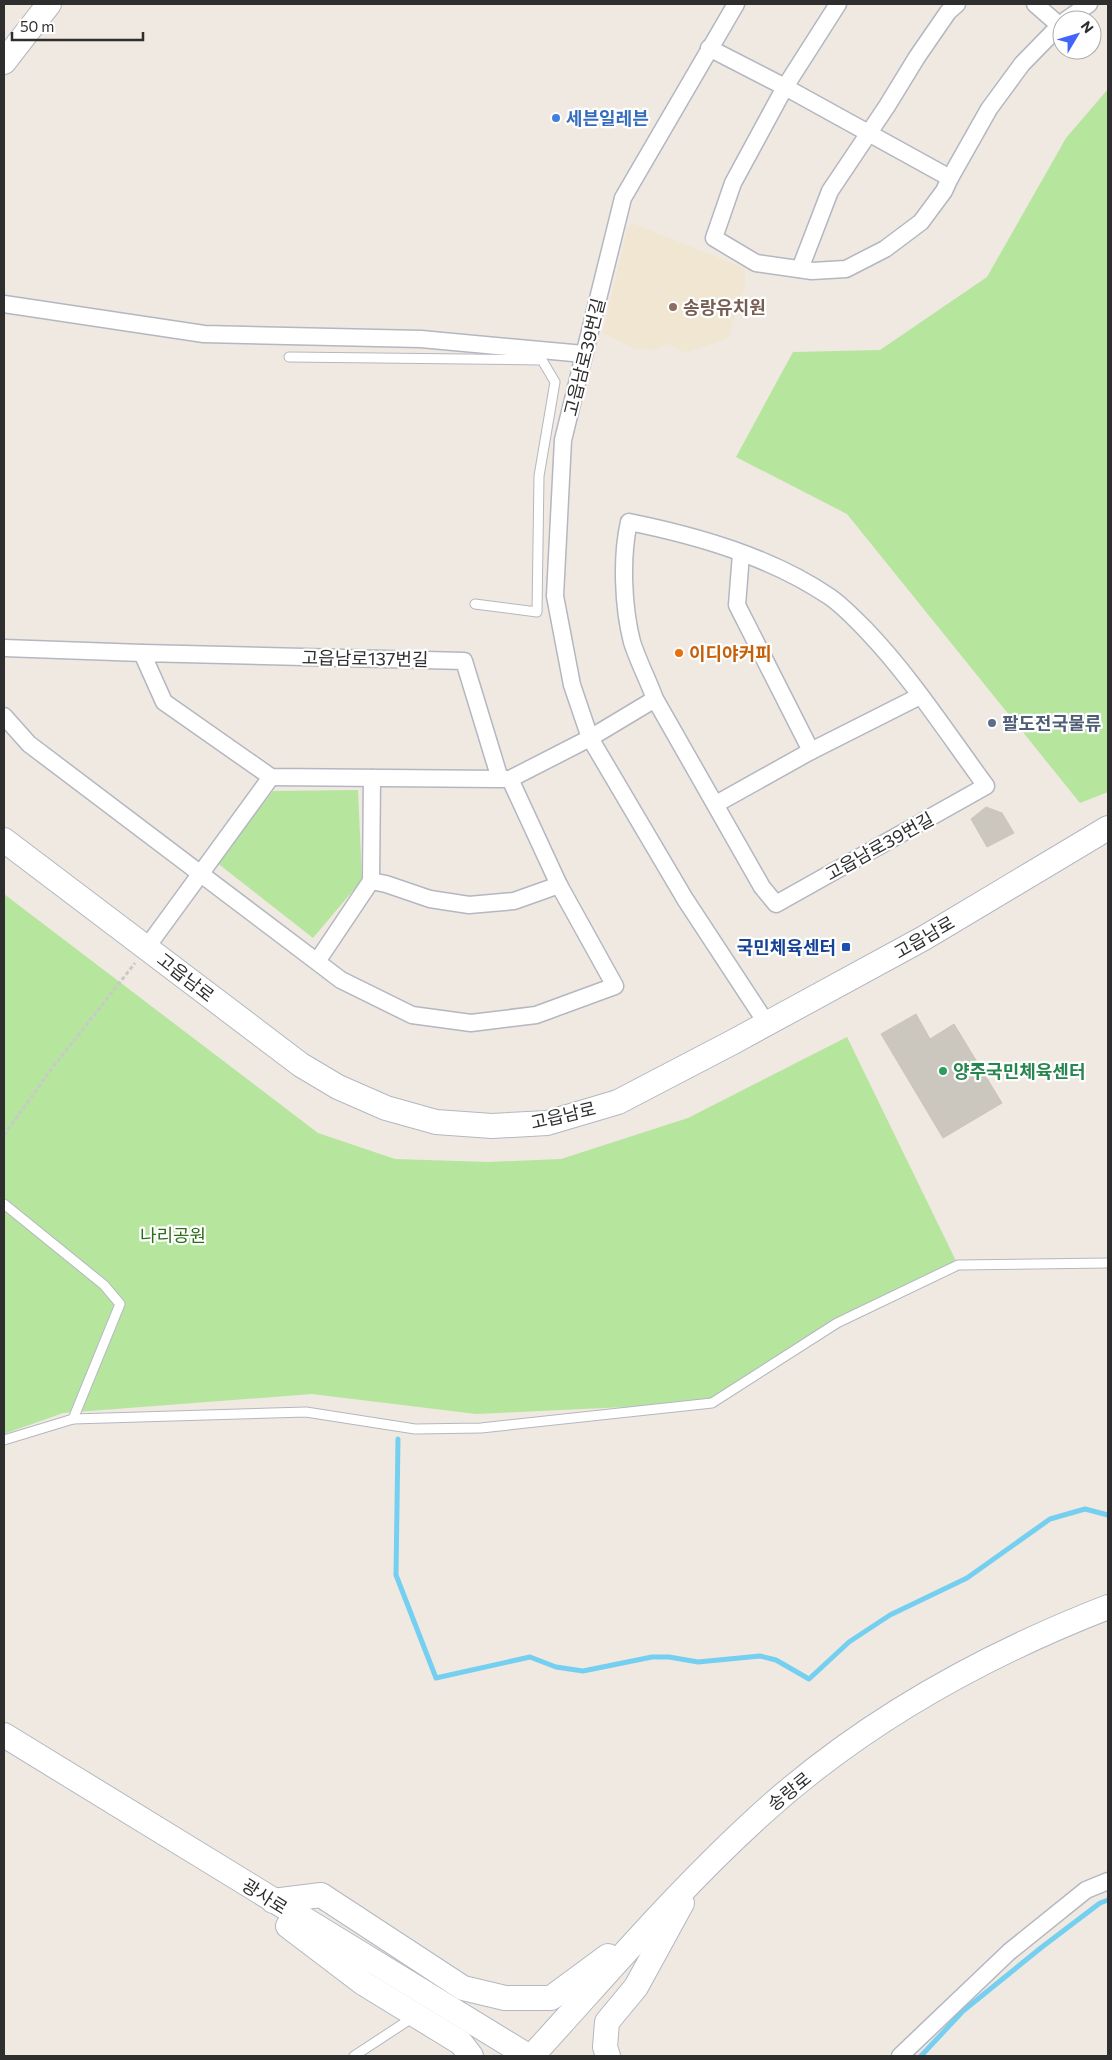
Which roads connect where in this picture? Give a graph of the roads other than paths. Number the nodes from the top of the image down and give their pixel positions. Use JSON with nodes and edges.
{"nodes":[{"id":1,"x":49,"y":4,"type":"edge"},
{"id":2,"x":736,"y":4,"type":"edge"},
{"id":3,"x":838,"y":4,"type":"edge"},
{"id":4,"x":957,"y":4,"type":"edge"},
{"id":5,"x":1035,"y":4,"type":"edge"},
{"id":6,"x":1052,"y":16,"type":"edge"},
{"id":7,"x":1052,"y":33,"type":"edge"},
{"id":8,"x":709,"y":48,"type":"junction"},
{"id":9,"x":4,"y":62,"type":"edge"},
{"id":10,"x":785,"y":87,"type":"junction"},
{"id":11,"x":868,"y":133,"type":"junction"},
{"id":12,"x":950,"y":178,"type":"junction"},
{"id":13,"x":800,"y":269,"type":"junction"},
{"id":14,"x":4,"y":304,"type":"edge"},
{"id":15,"x":584,"y":354,"type":"junction"},
{"id":16,"x":289,"y":357,"type":"dead end"},
{"id":17,"x":741,"y":554,"type":"junction"},
{"id":18,"x":475,"y":604,"type":"dead end"},
{"id":19,"x":4,"y":648,"type":"edge"},
{"id":20,"x":142,"y":653,"type":"junction"},
{"id":21,"x":920,"y":696,"type":"junction"},
{"id":22,"x":655,"y":699,"type":"junction"},
{"id":23,"x":4,"y":716,"type":"edge"},
{"id":24,"x":590,"y":738,"type":"junction"},
{"id":25,"x":811,"y":751,"type":"junction"},
{"id":26,"x":271,"y":777,"type":"junction"},
{"id":27,"x":372,"y":778,"type":"junction"},
{"id":28,"x":505,"y":779,"type":"junction"},
{"id":29,"x":716,"y":804,"type":"junction"},
{"id":30,"x":1108,"y":828,"type":"edge"},
{"id":31,"x":4,"y":840,"type":"edge"},
{"id":32,"x":200,"y":874,"type":"junction"},
{"id":33,"x":371,"y":881,"type":"junction"},
{"id":34,"x":559,"y":885,"type":"junction"},
{"id":35,"x":147,"y":947,"type":"junction"},
{"id":36,"x":318,"y":960,"type":"junction"},
{"id":37,"x":767,"y":1024,"type":"junction"},
{"id":38,"x":4,"y":1204,"type":"edge"},
{"id":39,"x":1108,"y":1263,"type":"edge"},
{"id":40,"x":73,"y":1419,"type":"junction"},
{"id":41,"x":4,"y":1440,"type":"edge"},
{"id":42,"x":1108,"y":1606,"type":"edge"},
{"id":43,"x":4,"y":1736,"type":"edge"},
{"id":44,"x":190,"y":1850,"type":"junction"},
{"id":45,"x":696,"y":1877,"type":"junction"},
{"id":46,"x":1108,"y":1881,"type":"edge"},
{"id":47,"x":273,"y":1901,"type":"junction"},
{"id":48,"x":648,"y":1927,"type":"junction"},
{"id":49,"x":416,"y":2016,"type":"junction"},
{"id":50,"x":354,"y":2056,"type":"edge"},
{"id":51,"x":471,"y":2056,"type":"edge"},
{"id":52,"x":528,"y":2056,"type":"edge"},
{"id":53,"x":532,"y":2056,"type":"edge"},
{"id":54,"x":608,"y":2056,"type":"edge"},
{"id":55,"x":900,"y":2056,"type":"edge"}],
"edges":[{"from":1,"to":9,"type":"street"},
{"from":2,"to":8,"type":"street","name":"고읍남로39번길"},
{"from":3,"to":10,"type":"street"},
{"from":4,"to":11,"type":"street"},
{"from":5,"to":6,"type":"street"},
{"from":7,"to":12,"type":"street"},
{"from":8,"to":10,"type":"street"},
{"from":8,"to":15,"type":"street","name":"고읍남로39번길"},
{"from":10,"to":11,"type":"street"},
{"from":10,"to":13,"type":"street"},
{"from":11,"to":12,"type":"street"},
{"from":11,"to":13,"type":"street"},
{"from":12,"to":13,"type":"street"},
{"from":14,"to":15,"type":"street"},
{"from":15,"to":24,"type":"street","name":"고읍남로39번길"},
{"from":16,"to":18,"type":"lane"},
{"from":17,"to":21,"type":"street","name":"고읍남로39번길"},
{"from":17,"to":22,"type":"street","name":"고읍남로39번길"},
{"from":17,"to":25,"type":"street"},
{"from":19,"to":20,"type":"street","name":"고읍남로137번길"},
{"from":20,"to":26,"type":"street"},
{"from":20,"to":28,"type":"street","name":"고읍남로137번길"},
{"from":21,"to":25,"type":"street"},
{"from":21,"to":29,"type":"street","name":"고읍남로39번길"},
{"from":22,"to":24,"type":"street"},
{"from":22,"to":29,"type":"street","name":"고읍남로39번길"},
{"from":23,"to":32,"type":"street","name":"고읍남로137번길"},
{"from":24,"to":28,"type":"street"},
{"from":24,"to":37,"type":"street","name":"고읍남로39번길"},
{"from":25,"to":29,"type":"street"},
{"from":26,"to":27,"type":"street"},
{"from":26,"to":32,"type":"street"},
{"from":27,"to":28,"type":"street"},
{"from":27,"to":33,"type":"street"},
{"from":28,"to":34,"type":"street","name":"고읍남로137번길"},
{"from":30,"to":37,"type":"street","name":"고읍남로"},
{"from":31,"to":35,"type":"street","name":"고읍남로"},
{"from":32,"to":35,"type":"street"},
{"from":32,"to":36,"type":"street","name":"고읍남로137번길"},
{"from":33,"to":34,"type":"street"},
{"from":33,"to":36,"type":"street"},
{"from":34,"to":36,"type":"street","name":"고읍남로137번길"},
{"from":35,"to":37,"type":"street","name":"고읍남로"},
{"from":38,"to":40,"type":"lane"},
{"from":39,"to":40,"type":"lane"},
{"from":40,"to":41,"type":"lane"},
{"from":42,"to":45,"type":"street","name":"송랑로"},
{"from":43,"to":44,"type":"street","name":"광사로"},
{"from":44,"to":47,"type":"street","name":"광사로"},
{"from":44,"to":49,"type":"street"},
{"from":45,"to":48,"type":"street","name":"송랑로"},
{"from":45,"to":54,"type":"street"},
{"from":46,"to":55,"type":"street"},
{"from":47,"to":48,"type":"street"},
{"from":47,"to":52,"type":"street","name":"광사로"},
{"from":48,"to":53,"type":"street","name":"송랑로"},
{"from":49,"to":50,"type":"lane"},
{"from":49,"to":51,"type":"street"}]}
